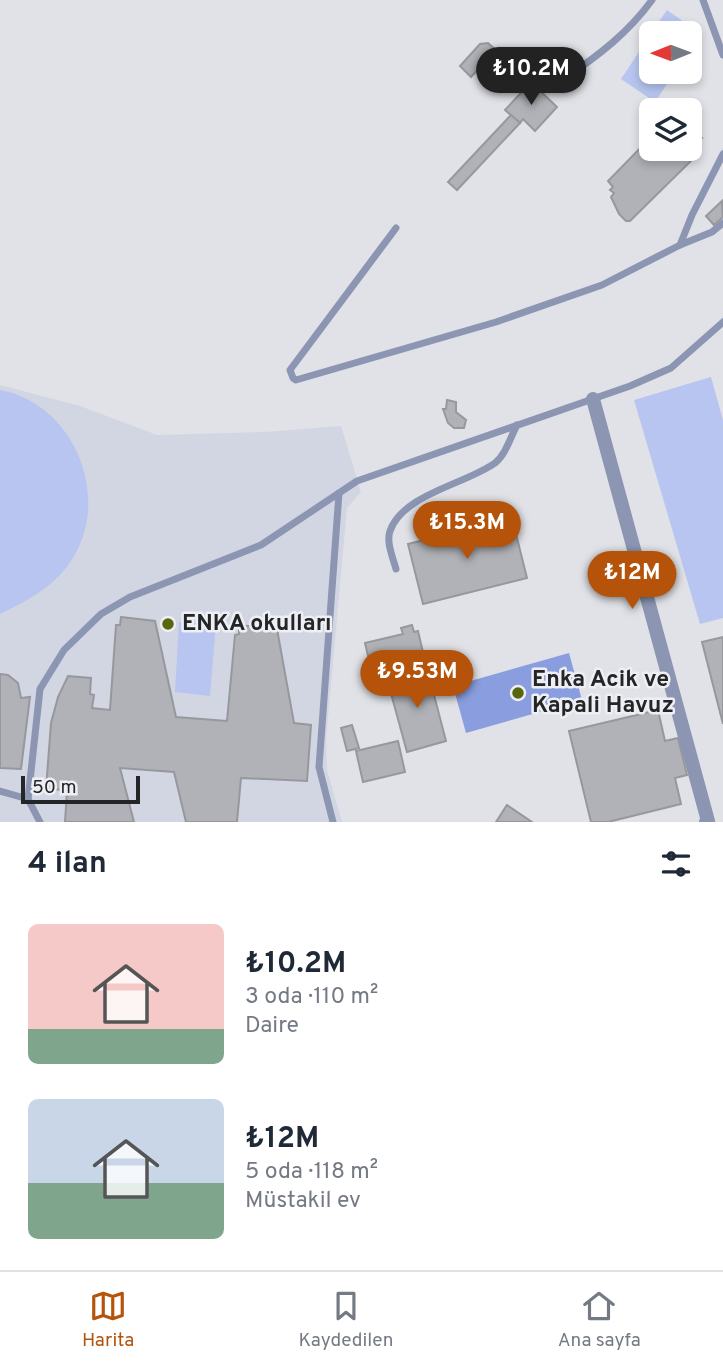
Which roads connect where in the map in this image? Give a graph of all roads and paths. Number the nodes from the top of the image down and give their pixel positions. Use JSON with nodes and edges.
{"nodes":[{"id":1,"x":652,"y":0,"type":"edge"},
{"id":2,"x":703,"y":0,"type":"edge"},
{"id":3,"x":723,"y":55,"type":"edge"},
{"id":4,"x":565,"y":78,"type":"dead end"},
{"id":5,"x":723,"y":154,"type":"edge"},
{"id":6,"x":723,"y":223,"type":"edge"},
{"id":7,"x":396,"y":228,"type":"dead end"},
{"id":8,"x":680,"y":245,"type":"junction"},
{"id":9,"x":723,"y":322,"type":"edge"},
{"id":10,"x":593,"y":399,"type":"junction"},
{"id":11,"x":517,"y":425,"type":"junction"},
{"id":12,"x":339,"y":493,"type":"junction"},
{"id":13,"x":396,"y":569,"type":"dead end"},
{"id":14,"x":0,"y":791,"type":"edge"},
{"id":15,"x":28,"y":799,"type":"junction"},
{"id":16,"x":40,"y":822,"type":"edge"},
{"id":17,"x":333,"y":822,"type":"edge"},
{"id":18,"x":706,"y":822,"type":"edge"}],
"edges":[{"from":1,"to":4,"type":"lane"},
{"from":2,"to":3,"type":"lane"},
{"from":5,"to":8,"type":"lane"},
{"from":6,"to":8,"type":"lane"},
{"from":7,"to":8,"type":"lane"},
{"from":9,"to":10,"type":"lane"},
{"from":10,"to":11,"type":"lane"},
{"from":10,"to":18,"type":"street"},
{"from":11,"to":12,"type":"lane"},
{"from":11,"to":13,"type":"lane"},
{"from":12,"to":15,"type":"lane"},
{"from":12,"to":17,"type":"lane"},
{"from":14,"to":15,"type":"lane"},
{"from":15,"to":16,"type":"lane"}]}
